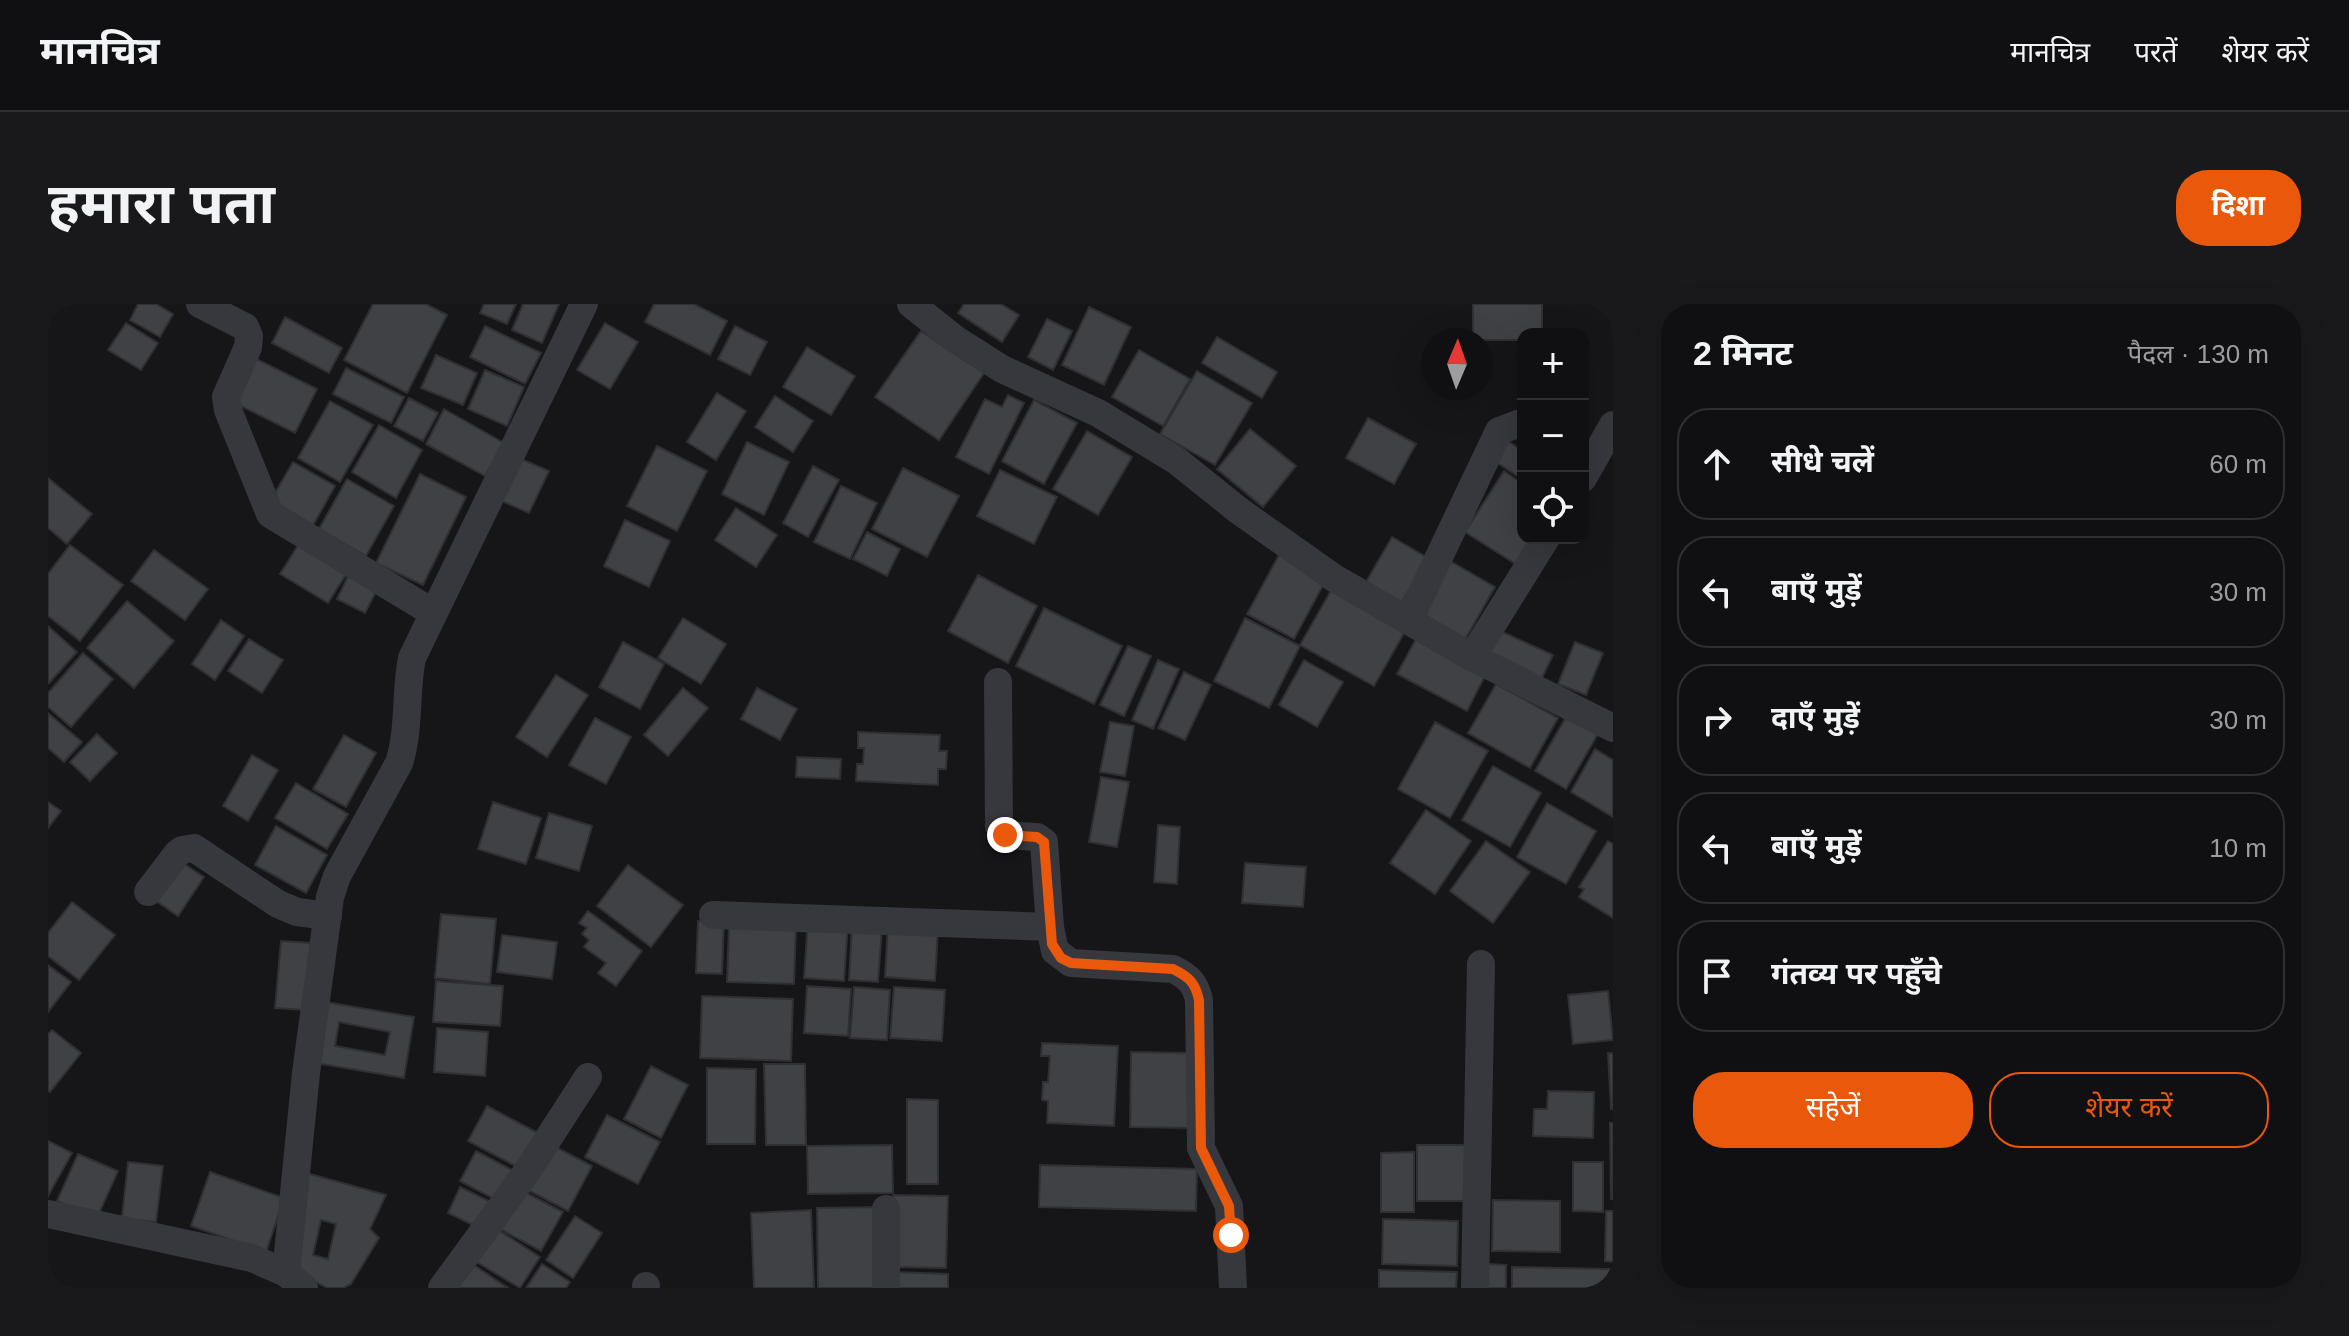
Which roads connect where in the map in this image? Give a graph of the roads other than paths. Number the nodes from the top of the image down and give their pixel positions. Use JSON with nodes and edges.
{"nodes":[{"id":1,"x":200,"y":304,"type":"edge"},
{"id":2,"x":584,"y":304,"type":"edge"},
{"id":3,"x":911,"y":304,"type":"edge"},
{"id":4,"x":1517,"y":424,"type":"edge"},
{"id":5,"x":1599,"y":436,"type":"edge"},
{"id":6,"x":1585,"y":472,"type":"edge"},
{"id":7,"x":1542,"y":544,"type":"edge"},
{"id":8,"x":432,"y":612,"type":"junction"},
{"id":9,"x":1409,"y":620,"type":"junction"},
{"id":10,"x":1472,"y":657,"type":"junction"},
{"id":11,"x":998,"y":682,"type":"dead end"},
{"id":12,"x":1613,"y":728,"type":"edge"},
{"id":13,"x":148,"y":892,"type":"dead end"},
{"id":14,"x":713,"y":915,"type":"dead end"},
{"id":15,"x":328,"y":916,"type":"junction"},
{"id":16,"x":1050,"y":927,"type":"junction"},
{"id":17,"x":1481,"y":964,"type":"dead end"},
{"id":18,"x":588,"y":1077,"type":"dead end"},
{"id":19,"x":886,"y":1209,"type":"dead end"},
{"id":20,"x":48,"y":1214,"type":"edge"},
{"id":21,"x":295,"y":1281,"type":"edge"},
{"id":22,"x":442,"y":1288,"type":"edge"},
{"id":23,"x":886,"y":1288,"type":"edge"},
{"id":24,"x":1233,"y":1288,"type":"edge"},
{"id":25,"x":1475,"y":1288,"type":"edge"}],
"edges":[{"from":1,"to":8,"type":"street"},
{"from":2,"to":8,"type":"street"},
{"from":3,"to":9,"type":"street"},
{"from":4,"to":9,"type":"street"},
{"from":5,"to":6,"type":"street"},
{"from":7,"to":10,"type":"street"},
{"from":8,"to":15,"type":"street"},
{"from":9,"to":10,"type":"street"},
{"from":10,"to":12,"type":"street"},
{"from":11,"to":16,"type":"street"},
{"from":13,"to":15,"type":"street"},
{"from":14,"to":16,"type":"street"},
{"from":15,"to":21,"type":"street"},
{"from":16,"to":24,"type":"street"},
{"from":17,"to":25,"type":"street"},
{"from":18,"to":22,"type":"street"},
{"from":19,"to":23,"type":"street"},
{"from":20,"to":21,"type":"street"}]}
